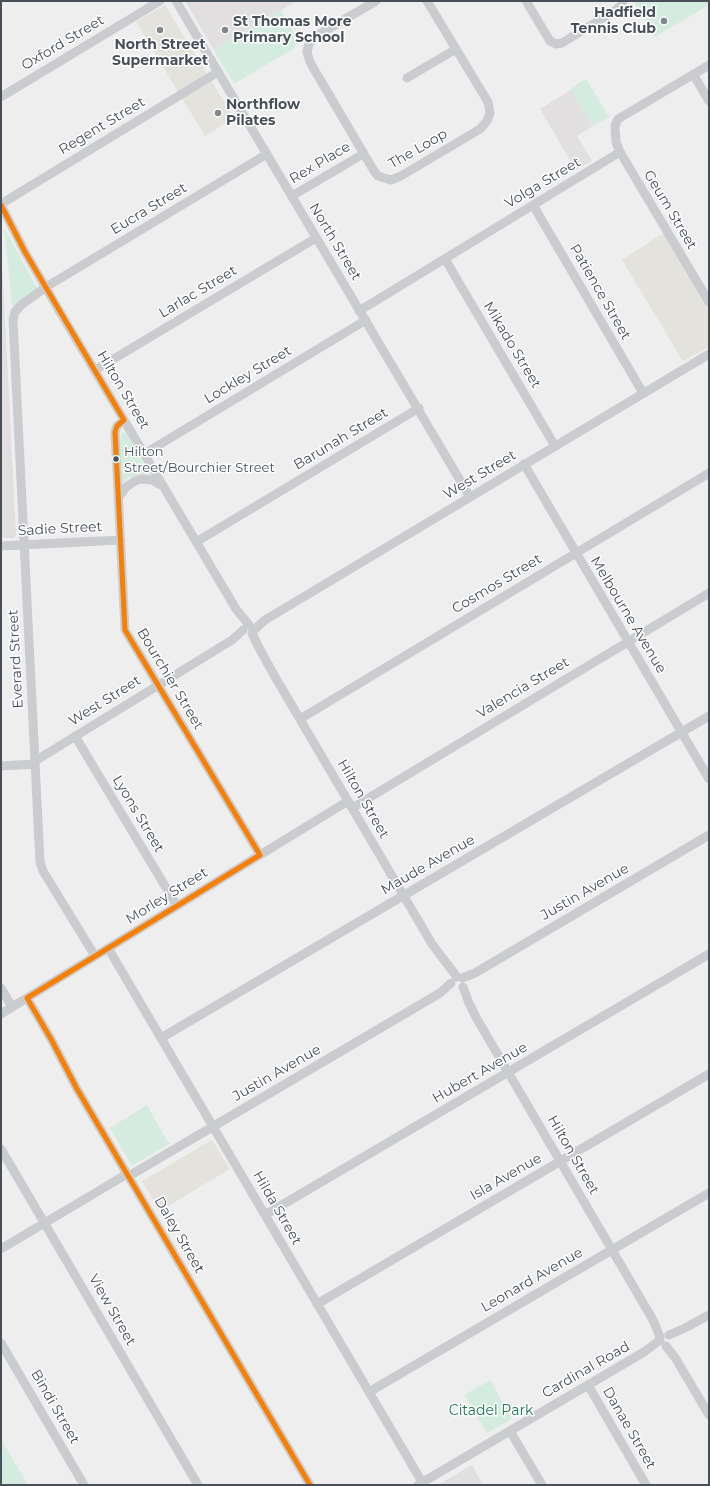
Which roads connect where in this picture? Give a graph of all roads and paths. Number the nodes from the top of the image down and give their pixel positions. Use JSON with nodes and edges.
{"nodes":[{"id":1,"x":160,"y":1,"type":"edge"},
{"id":2,"x":176,"y":1,"type":"edge"},
{"id":3,"x":376,"y":1,"type":"edge"},
{"id":4,"x":427,"y":1,"type":"edge"},
{"id":5,"x":526,"y":1,"type":"edge"},
{"id":6,"x":623,"y":1,"type":"edge"},
{"id":7,"x":456,"y":49,"type":"junction"},
{"id":8,"x":709,"y":65,"type":"edge"},
{"id":9,"x":218,"y":72,"type":"junction"},
{"id":10,"x":693,"y":74,"type":"junction"},
{"id":11,"x":407,"y":78,"type":"dead end"},
{"id":12,"x":1,"y":98,"type":"edge"},
{"id":13,"x":709,"y":101,"type":"edge"},
{"id":14,"x":620,"y":152,"type":"junction"},
{"id":15,"x":267,"y":154,"type":"junction"},
{"id":16,"x":363,"y":154,"type":"junction"},
{"id":17,"x":292,"y":196,"type":"junction"},
{"id":18,"x":1,"y":204,"type":"edge"},
{"id":19,"x":533,"y":205,"type":"junction"},
{"id":20,"x":4,"y":220,"type":"edge"},
{"id":21,"x":316,"y":238,"type":"junction"},
{"id":22,"x":445,"y":259,"type":"junction"},
{"id":23,"x":46,"y":287,"type":"junction"},
{"id":24,"x":709,"y":302,"type":"edge"},
{"id":25,"x":360,"y":311,"type":"junction"},
{"id":26,"x":366,"y":320,"type":"junction"},
{"id":27,"x":709,"y":354,"type":"edge"},
{"id":28,"x":95,"y":370,"type":"junction"},
{"id":29,"x":643,"y":393,"type":"junction"},
{"id":30,"x":418,"y":408,"type":"junction"},
{"id":31,"x":124,"y":420,"type":"junction"},
{"id":32,"x":555,"y":446,"type":"junction"},
{"id":33,"x":144,"y":454,"type":"junction"},
{"id":34,"x":524,"y":464,"type":"junction"},
{"id":35,"x":709,"y":473,"type":"edge"},
{"id":36,"x":162,"y":485,"type":"junction"},
{"id":37,"x":470,"y":497,"type":"junction"},
{"id":38,"x":118,"y":498,"type":"junction"},
{"id":39,"x":121,"y":540,"type":"junction"},
{"id":40,"x":196,"y":542,"type":"junction"},
{"id":41,"x":24,"y":544,"type":"junction"},
{"id":42,"x":1,"y":546,"type":"edge"},
{"id":43,"x":576,"y":553,"type":"junction"},
{"id":44,"x":709,"y":593,"type":"edge"},
{"id":45,"x":248,"y":630,"type":"junction"},
{"id":46,"x":628,"y":642,"type":"junction"},
{"id":47,"x":158,"y":685,"type":"junction"},
{"id":48,"x":709,"y":716,"type":"edge"},
{"id":49,"x":300,"y":719,"type":"junction"},
{"id":50,"x":682,"y":732,"type":"junction"},
{"id":51,"x":75,"y":736,"type":"junction"},
{"id":52,"x":35,"y":763,"type":"junction"},
{"id":53,"x":1,"y":766,"type":"edge"},
{"id":54,"x":709,"y":779,"type":"edge"},
{"id":55,"x":350,"y":804,"type":"junction"},
{"id":56,"x":709,"y":835,"type":"edge"},
{"id":57,"x":260,"y":855,"type":"junction"},
{"id":58,"x":404,"y":896,"type":"junction"},
{"id":59,"x":177,"y":906,"type":"junction"},
{"id":60,"x":108,"y":948,"type":"junction"},
{"id":61,"x":709,"y":954,"type":"edge"},
{"id":62,"x":95,"y":956,"type":"junction"},
{"id":63,"x":458,"y":983,"type":"junction"},
{"id":64,"x":1,"y":988,"type":"edge"},
{"id":65,"x":27,"y":998,"type":"junction"},
{"id":66,"x":12,"y":1008,"type":"junction"},
{"id":67,"x":1,"y":1014,"type":"edge"},
{"id":68,"x":161,"y":1038,"type":"junction"},
{"id":69,"x":508,"y":1072,"type":"junction"},
{"id":70,"x":709,"y":1074,"type":"edge"},
{"id":71,"x":213,"y":1127,"type":"junction"},
{"id":72,"x":1,"y":1149,"type":"edge"},
{"id":73,"x":560,"y":1161,"type":"junction"},
{"id":74,"x":128,"y":1175,"type":"junction"},
{"id":75,"x":709,"y":1193,"type":"edge"},
{"id":76,"x":265,"y":1215,"type":"junction"},
{"id":77,"x":44,"y":1223,"type":"junction"},
{"id":78,"x":1,"y":1249,"type":"edge"},
{"id":79,"x":612,"y":1250,"type":"junction"},
{"id":80,"x":317,"y":1304,"type":"junction"},
{"id":81,"x":709,"y":1315,"type":"edge"},
{"id":82,"x":666,"y":1340,"type":"junction"},
{"id":83,"x":1,"y":1344,"type":"edge"},
{"id":84,"x":588,"y":1385,"type":"junction"},
{"id":85,"x":369,"y":1392,"type":"junction"},
{"id":86,"x":709,"y":1415,"type":"edge"},
{"id":87,"x":510,"y":1431,"type":"junction"},
{"id":88,"x":420,"y":1484,"type":"edge"},
{"id":89,"x":84,"y":1485,"type":"edge"},
{"id":90,"x":198,"y":1485,"type":"edge"},
{"id":91,"x":310,"y":1485,"type":"edge"},
{"id":92,"x":542,"y":1485,"type":"edge"},
{"id":93,"x":646,"y":1485,"type":"edge"}],
"edges":[{"from":1,"to":12,"type":"street","name":"Oxford Street"},
{"from":2,"to":9,"type":"street","name":"North Street"},
{"from":3,"to":16,"type":"street","name":"The Loop"},
{"from":4,"to":7,"type":"street","name":"The Loop"},
{"from":5,"to":6,"type":"street"},
{"from":7,"to":11,"type":"street"},
{"from":7,"to":16,"type":"street","name":"The Loop"},
{"from":8,"to":10,"type":"street"},
{"from":9,"to":15,"type":"street","name":"North Street"},
{"from":9,"to":18,"type":"street","name":"Regent Street"},
{"from":10,"to":13,"type":"street"},
{"from":10,"to":14,"type":"street"},
{"from":14,"to":19,"type":"street","name":"Volga Street"},
{"from":14,"to":24,"type":"street","name":"Geum Street"},
{"from":15,"to":17,"type":"street","name":"North Street"},
{"from":15,"to":23,"type":"street","name":"Eucra Street"},
{"from":16,"to":17,"type":"street","name":"Rex Place"},
{"from":17,"to":21,"type":"street","name":"North Street"},
{"from":18,"to":20,"type":"street","name":"Hilton Street"},
{"from":19,"to":22,"type":"street","name":"Volga Street"},
{"from":19,"to":29,"type":"street","name":"Patience Street"},
{"from":20,"to":23,"type":"street","name":"Hilton Street"},
{"from":21,"to":25,"type":"street","name":"North Street"},
{"from":21,"to":28,"type":"street","name":"Larlac Street"},
{"from":22,"to":25,"type":"street","name":"Volga Street"},
{"from":22,"to":32,"type":"street","name":"Mikado Street"},
{"from":23,"to":28,"type":"street","name":"Hilton Street"},
{"from":23,"to":41,"type":"street","name":"Everard Street"},
{"from":25,"to":26,"type":"street","name":"North Street"},
{"from":26,"to":30,"type":"street","name":"North Street"},
{"from":26,"to":33,"type":"street","name":"Lockley Street"},
{"from":27,"to":29,"type":"street","name":"West Street"},
{"from":28,"to":31,"type":"street","name":"Hilton Street"},
{"from":29,"to":32,"type":"street","name":"West Street"},
{"from":30,"to":37,"type":"street","name":"North Street"},
{"from":30,"to":40,"type":"street","name":"Barunah Street"},
{"from":31,"to":33,"type":"street","name":"Hilton Street"},
{"from":31,"to":38,"type":"street","name":"Bourchier Street"},
{"from":32,"to":34,"type":"street","name":"West Street"},
{"from":33,"to":36,"type":"street","name":"Hilton Street"},
{"from":34,"to":37,"type":"street","name":"West Street"},
{"from":34,"to":43,"type":"street","name":"Melbourne Avenue"},
{"from":35,"to":43,"type":"street","name":"Cosmos Street"},
{"from":36,"to":38,"type":"street"},
{"from":36,"to":40,"type":"street","name":"Hilton Street"},
{"from":37,"to":45,"type":"street","name":"West Street"},
{"from":38,"to":39,"type":"street","name":"Bourchier Street"},
{"from":39,"to":41,"type":"street","name":"Sadie Street"},
{"from":39,"to":47,"type":"street","name":"Bourchier Street"},
{"from":40,"to":45,"type":"street","name":"Hilton Street"},
{"from":41,"to":42,"type":"street","name":"Sadie Street"},
{"from":41,"to":52,"type":"street","name":"Everard Street"},
{"from":43,"to":46,"type":"street","name":"Melbourne Avenue"},
{"from":43,"to":49,"type":"street","name":"Cosmos Street"},
{"from":44,"to":46,"type":"street","name":"Valencia Street"},
{"from":45,"to":47,"type":"street","name":"West Street"},
{"from":45,"to":49,"type":"street","name":"Hilton Street"},
{"from":46,"to":50,"type":"street","name":"Melbourne Avenue"},
{"from":46,"to":55,"type":"street","name":"Valencia Street"},
{"from":47,"to":51,"type":"street","name":"West Street"},
{"from":47,"to":57,"type":"street","name":"Bourchier Street"},
{"from":48,"to":50,"type":"street","name":"Maude Avenue"},
{"from":49,"to":55,"type":"street","name":"Hilton Street"},
{"from":50,"to":54,"type":"street","name":"Melbourne Avenue"},
{"from":50,"to":58,"type":"street","name":"Maude Avenue"},
{"from":51,"to":52,"type":"street","name":"West Street"},
{"from":51,"to":59,"type":"street","name":"Lyons Street"},
{"from":52,"to":53,"type":"street","name":"West Street"},
{"from":52,"to":62,"type":"street","name":"Everard Street"},
{"from":55,"to":57,"type":"street","name":"Morley Street"},
{"from":55,"to":58,"type":"street","name":"Hilton Street"},
{"from":56,"to":63,"type":"street","name":"Justin Avenue"},
{"from":57,"to":59,"type":"street","name":"Morley Street"},
{"from":58,"to":63,"type":"street","name":"Hilton Street"},
{"from":58,"to":68,"type":"street","name":"Maude Avenue"},
{"from":59,"to":60,"type":"street","name":"Morley Street"},
{"from":60,"to":62,"type":"street","name":"Morley Street"},
{"from":60,"to":68,"type":"street","name":"Hilda Street"},
{"from":61,"to":69,"type":"street","name":"Hubert Avenue"},
{"from":62,"to":65,"type":"street","name":"Morley Street"},
{"from":63,"to":69,"type":"street","name":"Hilton Street"},
{"from":63,"to":71,"type":"street","name":"Justin Avenue"},
{"from":64,"to":66,"type":"street"},
{"from":65,"to":66,"type":"street","name":"Morley Street"},
{"from":65,"to":74,"type":"street","name":"Daley Street"},
{"from":66,"to":67,"type":"street","name":"Morley Street"},
{"from":68,"to":71,"type":"street","name":"Hilda Street"},
{"from":69,"to":73,"type":"street","name":"Hilton Street"},
{"from":69,"to":76,"type":"street","name":"Hubert Avenue"},
{"from":70,"to":73,"type":"street","name":"Isla Avenue"},
{"from":71,"to":74,"type":"street","name":"Justin Avenue"},
{"from":71,"to":76,"type":"street","name":"Hilda Street"},
{"from":72,"to":77,"type":"street","name":"View Street"},
{"from":73,"to":79,"type":"street","name":"Hilton Street"},
{"from":73,"to":80,"type":"street","name":"Isla Avenue"},
{"from":74,"to":77,"type":"street","name":"Justin Avenue"},
{"from":74,"to":91,"type":"street","name":"Daley Street"},
{"from":75,"to":79,"type":"street","name":"Leonard Avenue"},
{"from":76,"to":80,"type":"street","name":"Hilda Street"},
{"from":77,"to":78,"type":"street","name":"Justin Avenue"},
{"from":77,"to":90,"type":"street","name":"View Street"},
{"from":79,"to":82,"type":"street","name":"Hilton Street"},
{"from":79,"to":85,"type":"street","name":"Leonard Avenue"},
{"from":80,"to":85,"type":"street","name":"Hilda Street"},
{"from":81,"to":82,"type":"street","name":"Cardinal Road"},
{"from":82,"to":84,"type":"street","name":"Cardinal Road"},
{"from":82,"to":86,"type":"street","name":"Hilton Street"},
{"from":83,"to":89,"type":"street","name":"Bindi Street"},
{"from":84,"to":87,"type":"street","name":"Cardinal Road"},
{"from":84,"to":93,"type":"street","name":"Danae Street"},
{"from":85,"to":88,"type":"street","name":"Hilda Street"},
{"from":87,"to":88,"type":"street","name":"Cardinal Road"},
{"from":87,"to":92,"type":"street"}]}
